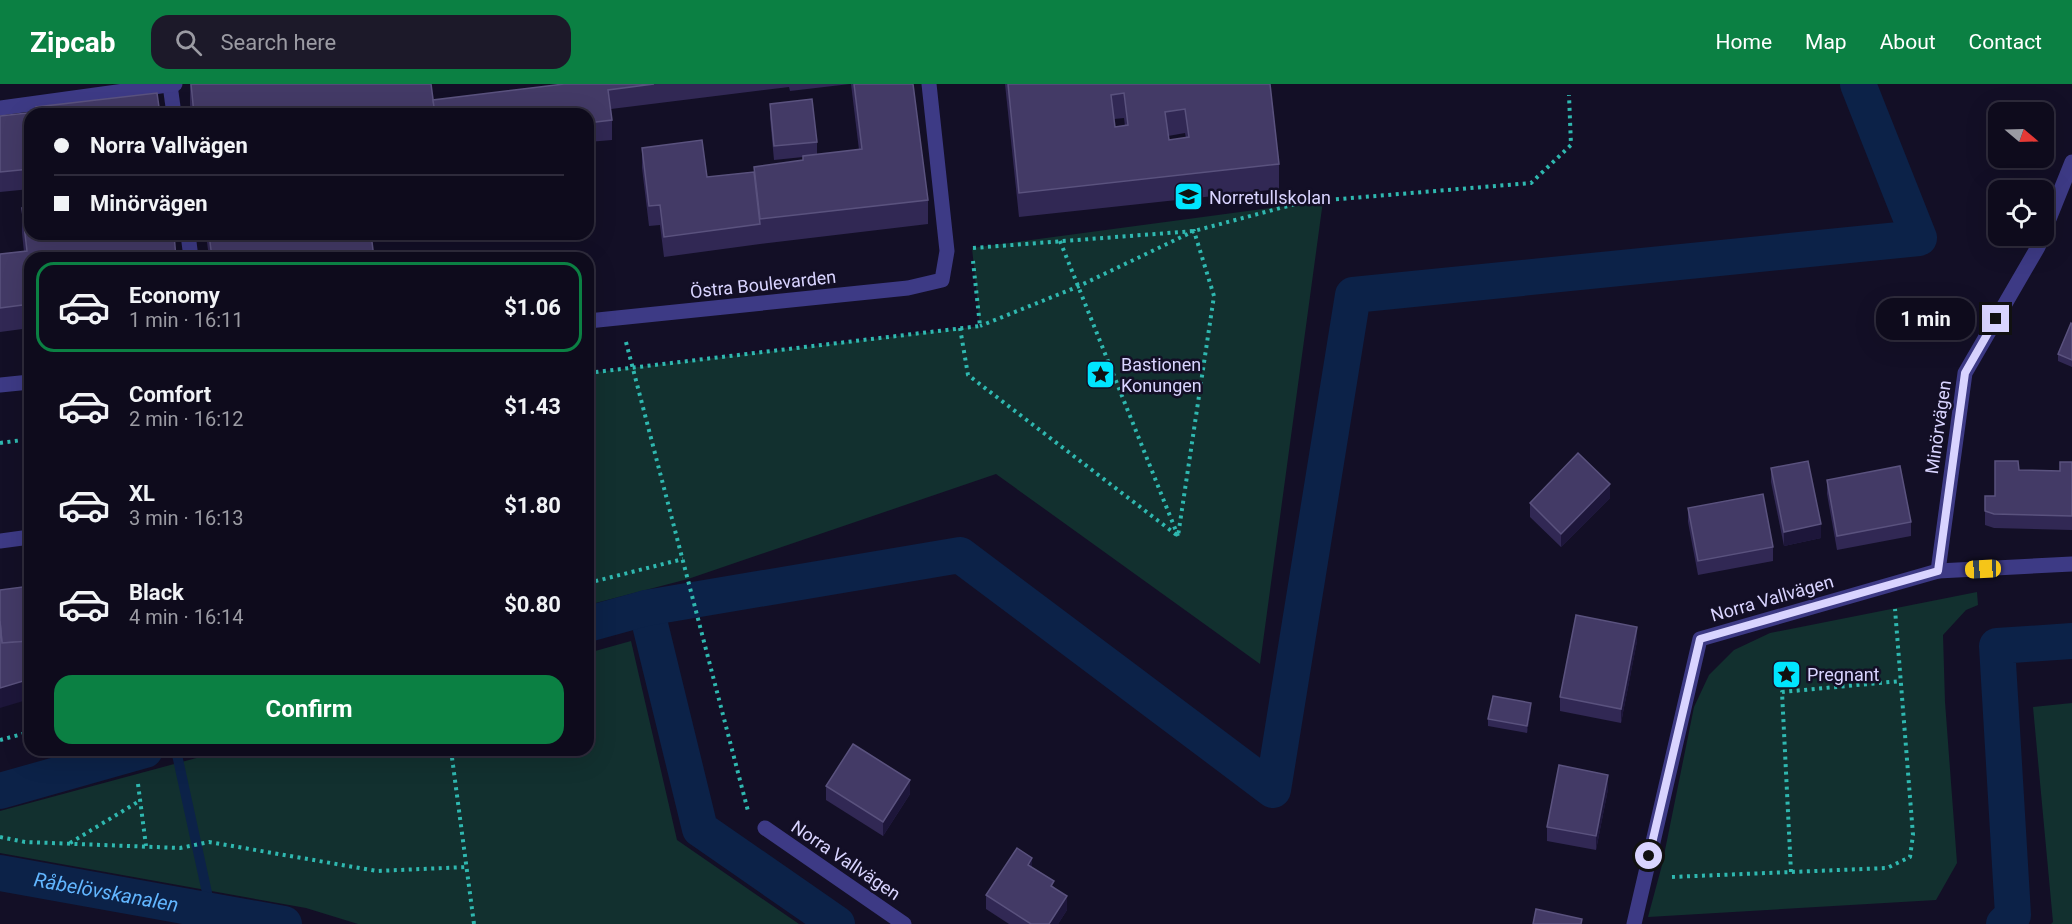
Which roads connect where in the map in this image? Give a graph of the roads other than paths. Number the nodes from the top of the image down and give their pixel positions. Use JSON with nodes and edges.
{"nodes":[{"id":1,"x":176,"y":84,"type":"edge"},
{"id":2,"x":929,"y":84,"type":"edge"},
{"id":3,"x":170,"y":85,"type":"edge"},
{"id":4,"x":0,"y":108,"type":"edge"},
{"id":5,"x":173,"y":108,"type":"edge"},
{"id":6,"x":2072,"y":162,"type":"edge"},
{"id":7,"x":2054,"y":207,"type":"edge"},
{"id":8,"x":2038,"y":246,"type":"edge"},
{"id":9,"x":594,"y":320,"type":"edge"},
{"id":10,"x":24,"y":383,"type":"edge"},
{"id":11,"x":0,"y":385,"type":"edge"},
{"id":12,"x":24,"y":538,"type":"edge"},
{"id":13,"x":0,"y":541,"type":"edge"},
{"id":14,"x":2072,"y":564,"type":"edge"},
{"id":15,"x":1938,"y":571,"type":"junction"},
{"id":16,"x":765,"y":828,"type":"road end"},
{"id":17,"x":904,"y":924,"type":"edge"},
{"id":18,"x":1634,"y":924,"type":"edge"}],
"edges":[{"from":1,"to":3,"type":"street"},
{"from":2,"to":9,"type":"street","name":"Östra Boulevarden"},
{"from":3,"to":4,"type":"street"},
{"from":3,"to":5,"type":"street"},
{"from":6,"to":7,"type":"street","name":"Minörvägen"},
{"from":8,"to":15,"type":"street","name":"Minörvägen"},
{"from":10,"to":11,"type":"street"},
{"from":12,"to":13,"type":"street"},
{"from":14,"to":15,"type":"street","name":"Norra Vallvägen"},
{"from":15,"to":18,"type":"street","name":"Norra Vallvägen"},
{"from":16,"to":17,"type":"street","name":"Norra Vallvägen"}]}
